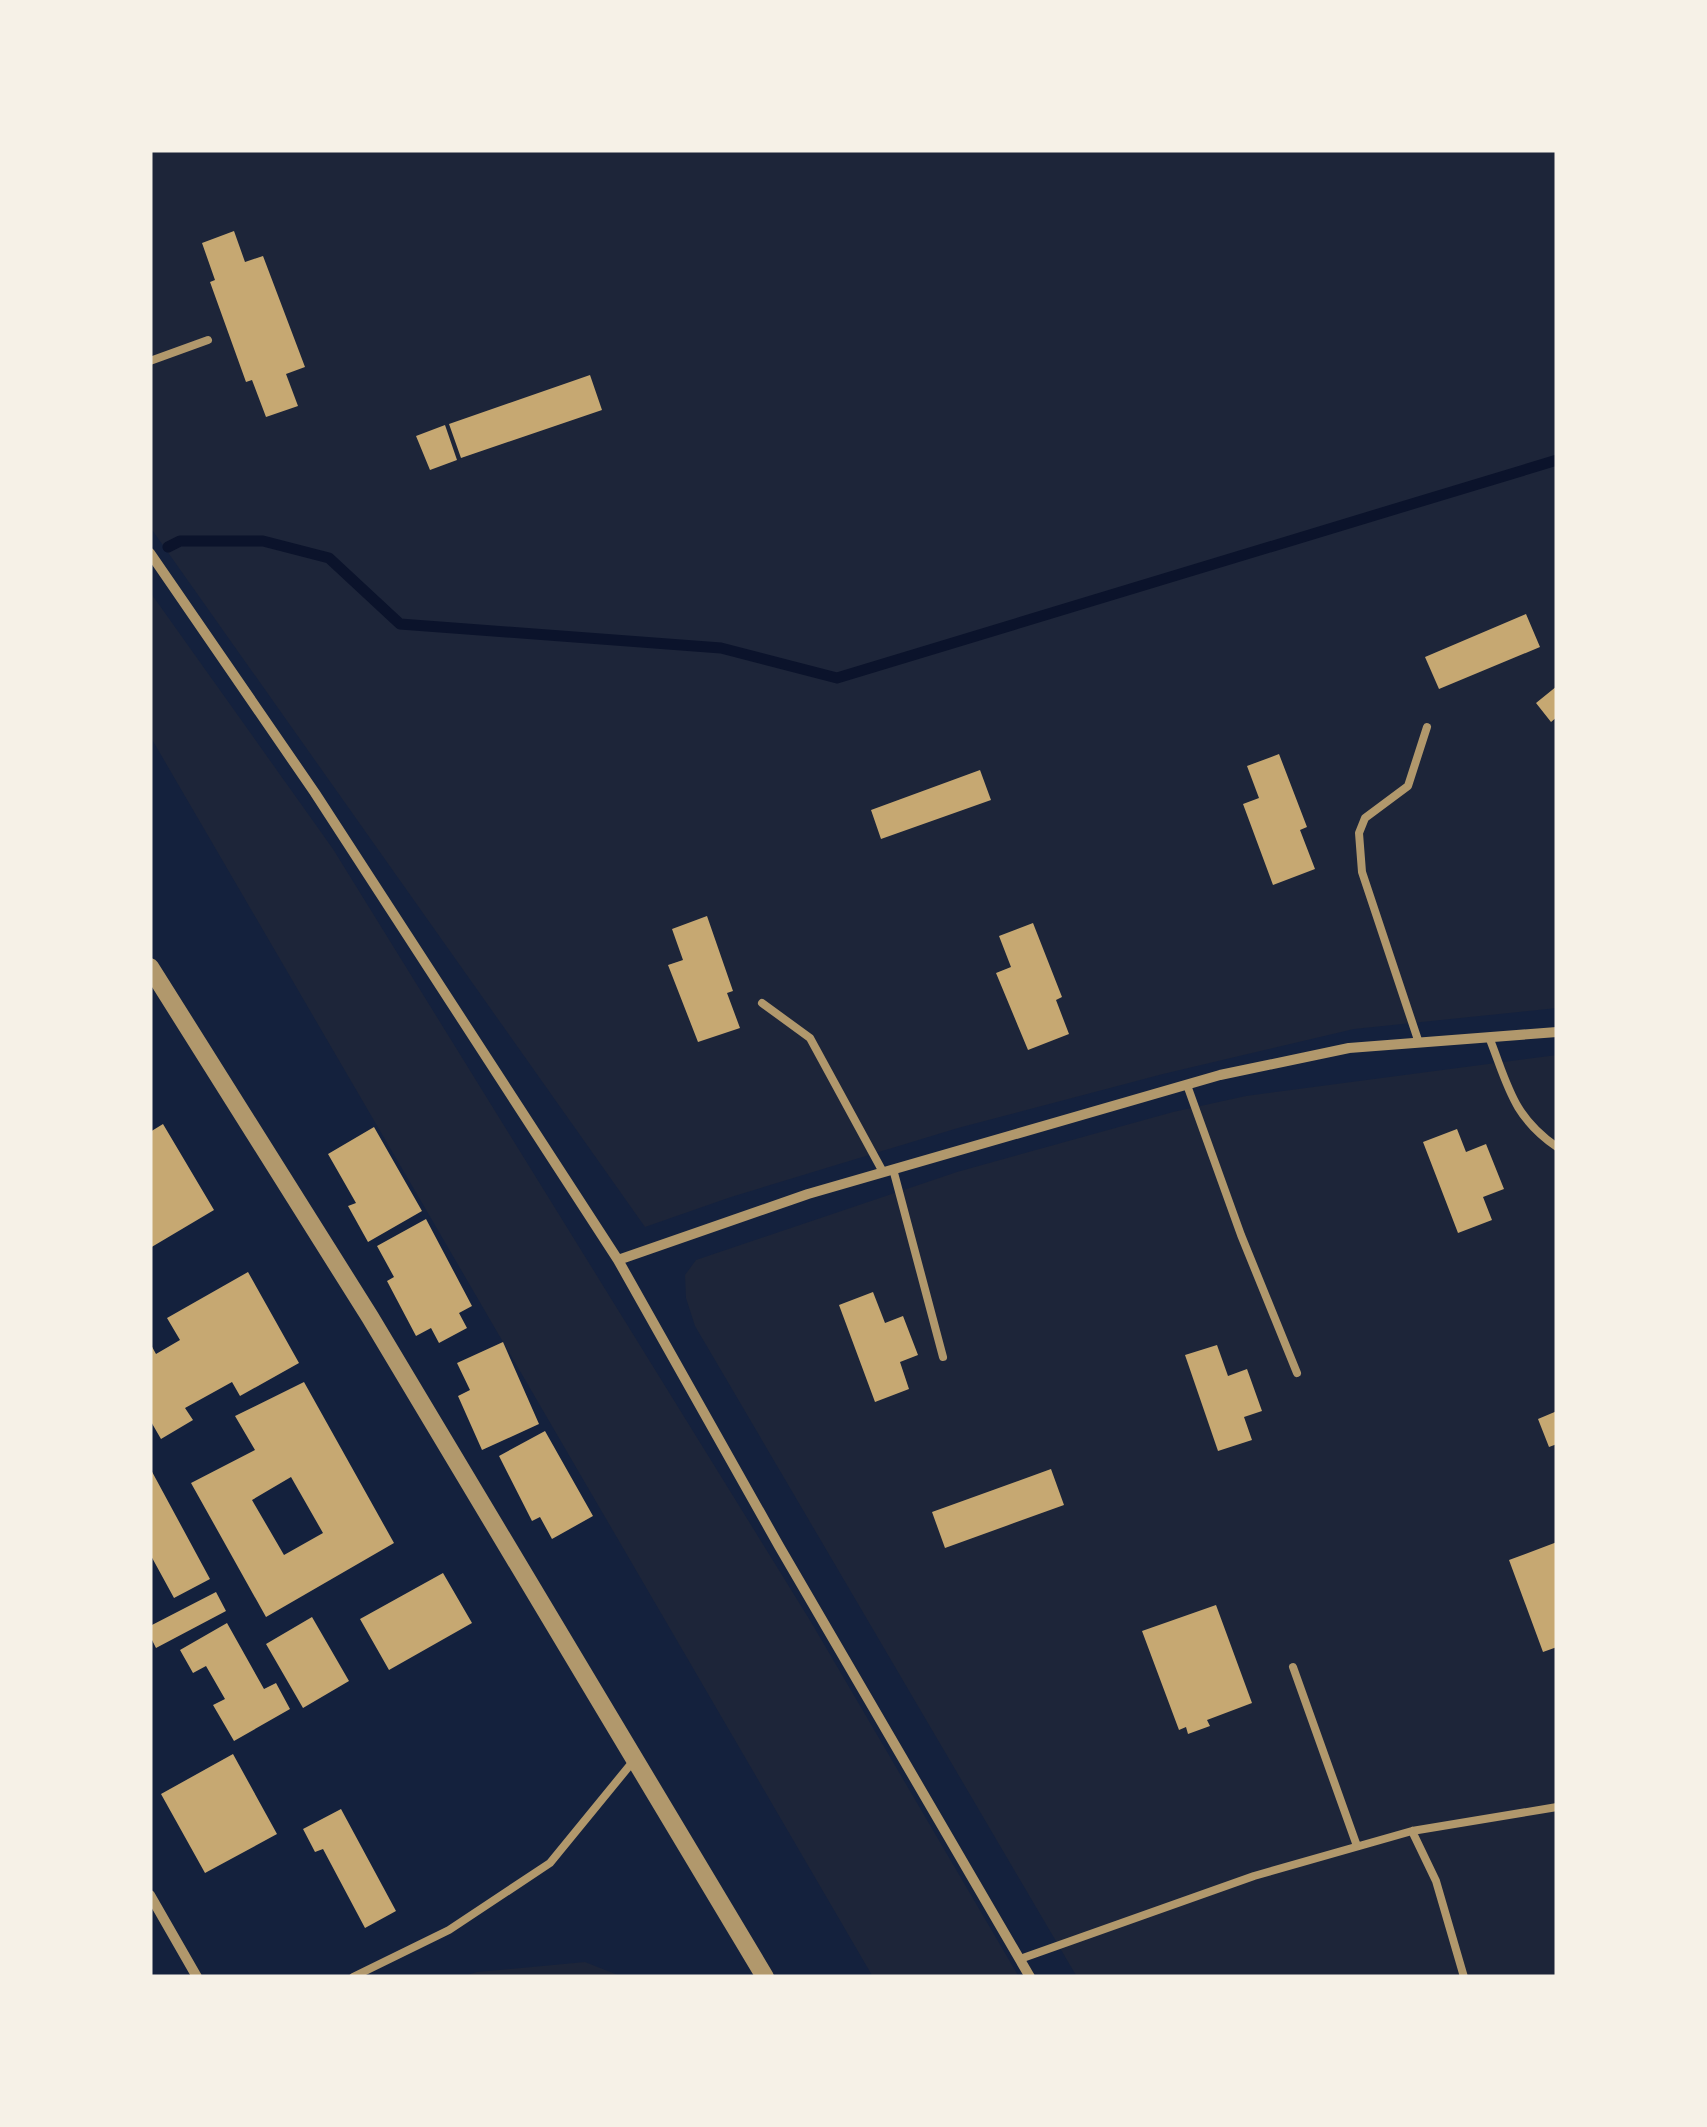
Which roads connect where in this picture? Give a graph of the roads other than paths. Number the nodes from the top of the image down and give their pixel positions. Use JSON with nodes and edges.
{"nodes":[{"id":1,"x":208,"y":340,"type":"dead end"},
{"id":2,"x":150,"y":361,"type":"edge"},
{"id":3,"x":150,"y":553,"type":"edge"},
{"id":4,"x":1427,"y":727,"type":"dead end"},
{"id":5,"x":150,"y":967,"type":"edge"},
{"id":6,"x":762,"y":1002,"type":"dead end"},
{"id":7,"x":1557,"y":1032,"type":"edge"},
{"id":8,"x":1489,"y":1037,"type":"junction"},
{"id":9,"x":1419,"y":1043,"type":"junction"},
{"id":10,"x":1187,"y":1084,"type":"junction"},
{"id":11,"x":1557,"y":1146,"type":"edge"},
{"id":12,"x":888,"y":1170,"type":"junction"},
{"id":13,"x":618,"y":1260,"type":"junction"},
{"id":14,"x":944,"y":1357,"type":"dead end"},
{"id":15,"x":1297,"y":1374,"type":"dead end"},
{"id":16,"x":1293,"y":1667,"type":"dead end"},
{"id":17,"x":635,"y":1759,"type":"junction"},
{"id":18,"x":1557,"y":1807,"type":"edge"},
{"id":19,"x":1412,"y":1830,"type":"junction"},
{"id":20,"x":1357,"y":1846,"type":"junction"},
{"id":21,"x":150,"y":1895,"type":"edge"},
{"id":22,"x":1020,"y":1959,"type":"junction"},
{"id":23,"x":197,"y":1977,"type":"edge"},
{"id":24,"x":353,"y":1977,"type":"edge"},
{"id":25,"x":765,"y":1977,"type":"edge"},
{"id":26,"x":1030,"y":1977,"type":"edge"},
{"id":27,"x":1464,"y":1977,"type":"edge"}],
"edges":[{"from":1,"to":2,"type":"lane"},
{"from":3,"to":13,"type":"street"},
{"from":4,"to":9,"type":"lane"},
{"from":5,"to":17,"type":"street"},
{"from":6,"to":12,"type":"lane"},
{"from":7,"to":8,"type":"street"},
{"from":8,"to":9,"type":"street"},
{"from":8,"to":11,"type":"lane"},
{"from":9,"to":10,"type":"street"},
{"from":10,"to":12,"type":"street"},
{"from":10,"to":15,"type":"lane"},
{"from":12,"to":13,"type":"street"},
{"from":12,"to":14,"type":"lane"},
{"from":13,"to":22,"type":"street"},
{"from":16,"to":20,"type":"lane"},
{"from":17,"to":24,"type":"lane"},
{"from":17,"to":25,"type":"street"},
{"from":18,"to":19,"type":"lane"},
{"from":19,"to":20,"type":"lane"},
{"from":19,"to":27,"type":"lane"},
{"from":20,"to":22,"type":"lane"},
{"from":21,"to":23,"type":"street"},
{"from":22,"to":26,"type":"street"}]}
